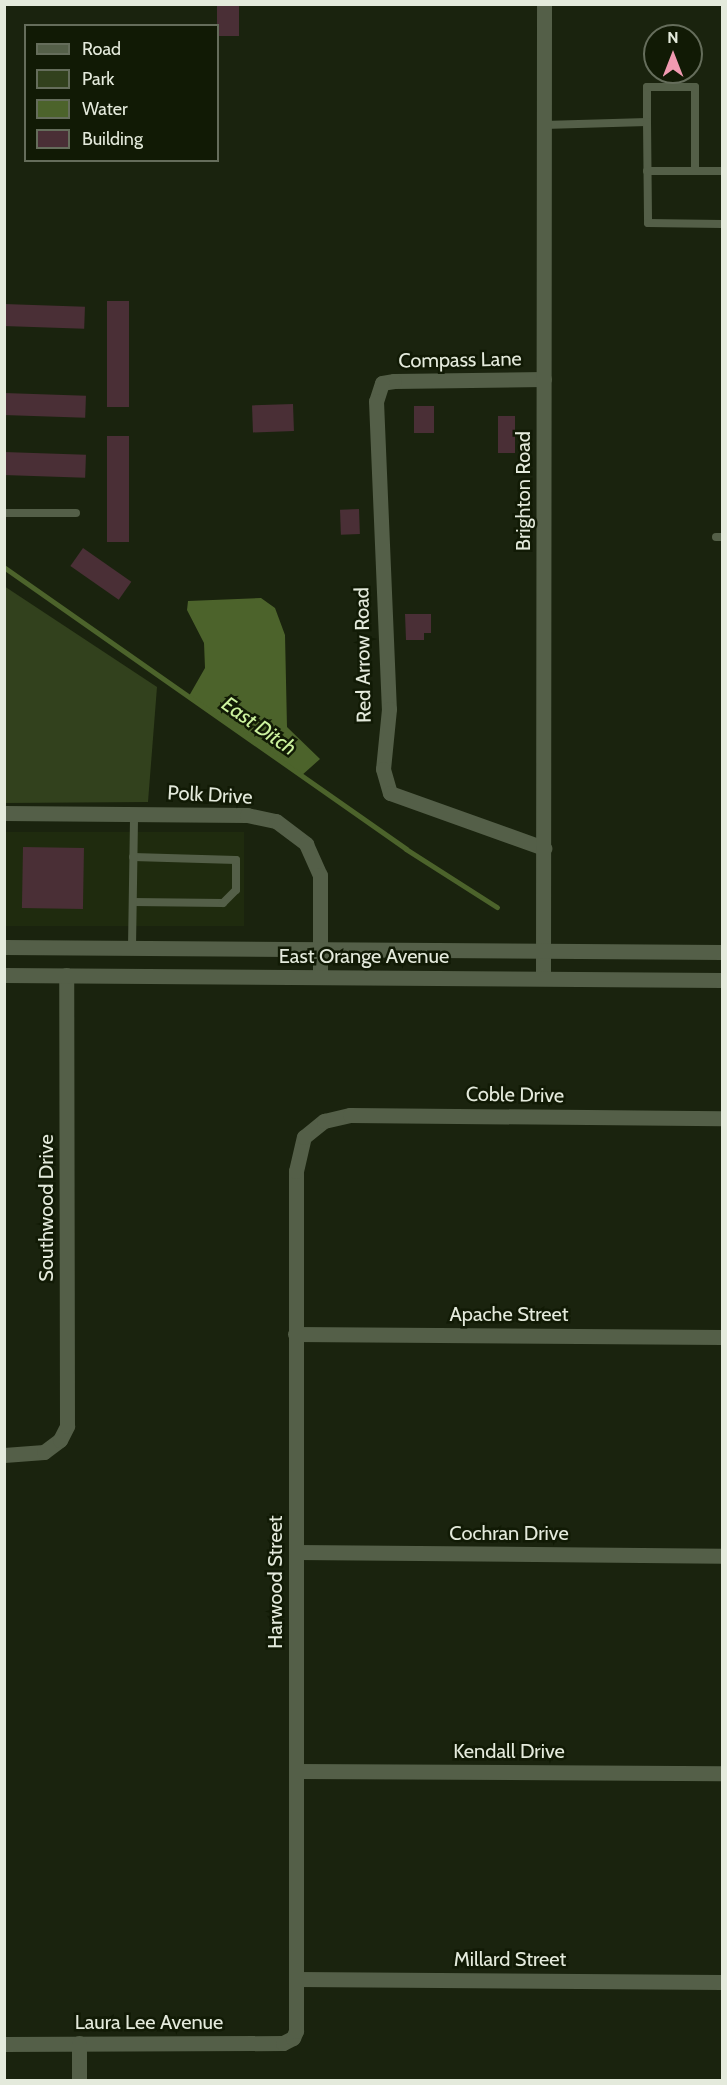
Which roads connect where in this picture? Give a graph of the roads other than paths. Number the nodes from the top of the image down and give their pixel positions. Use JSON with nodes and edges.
{"nodes":[{"id":1,"x":544,"y":4,"type":"edge"},
{"id":2,"x":647,"y":123,"type":"junction"},
{"id":3,"x":544,"y":125,"type":"junction"},
{"id":4,"x":647,"y":171,"type":"junction"},
{"id":5,"x":695,"y":171,"type":"junction"},
{"id":6,"x":723,"y":171,"type":"edge"},
{"id":7,"x":723,"y":224,"type":"edge"},
{"id":8,"x":544,"y":379,"type":"junction"},
{"id":9,"x":379,"y":388,"type":"joint"},
{"id":10,"x":4,"y":513,"type":"edge"},
{"id":11,"x":76,"y":513,"type":"dead end"},
{"id":12,"x":4,"y":813,"type":"edge"},
{"id":13,"x":134,"y":813,"type":"junction"},
{"id":14,"x":544,"y":848,"type":"junction"},
{"id":15,"x":134,"y":857,"type":"junction"},
{"id":16,"x":133,"y":902,"type":"junction"},
{"id":17,"x":4,"y":947,"type":"edge"},
{"id":18,"x":132,"y":947,"type":"junction"},
{"id":19,"x":321,"y":949,"type":"junction"},
{"id":20,"x":544,"y":950,"type":"junction"},
{"id":21,"x":723,"y":951,"type":"edge"},
{"id":22,"x":4,"y":975,"type":"edge"},
{"id":23,"x":66,"y":975,"type":"junction"},
{"id":24,"x":320,"y":977,"type":"junction"},
{"id":25,"x":543,"y":978,"type":"junction"},
{"id":26,"x":723,"y":980,"type":"edge"},
{"id":27,"x":723,"y":1118,"type":"edge"},
{"id":28,"x":311,"y":1129,"type":"joint"},
{"id":29,"x":295,"y":1334,"type":"junction"},
{"id":30,"x":723,"y":1337,"type":"edge"},
{"id":31,"x":4,"y":1455,"type":"edge"},
{"id":32,"x":296,"y":1552,"type":"junction"},
{"id":33,"x":723,"y":1556,"type":"edge"},
{"id":34,"x":296,"y":1771,"type":"junction"},
{"id":35,"x":723,"y":1773,"type":"edge"},
{"id":36,"x":297,"y":1979,"type":"junction"},
{"id":37,"x":723,"y":1982,"type":"edge"},
{"id":38,"x":293,"y":2038,"type":"joint"},
{"id":39,"x":79,"y":2043,"type":"junction"},
{"id":40,"x":4,"y":2044,"type":"edge"},
{"id":41,"x":79,"y":2080,"type":"edge"}],
"edges":[{"from":1,"to":3,"type":"street","name":"Brighton Road"},
{"from":2,"to":3,"type":"lane"},
{"from":2,"to":4,"type":"lane"},
{"from":2,"to":5,"type":"lane"},
{"from":3,"to":8,"type":"street","name":"Brighton Road"},
{"from":4,"to":5,"type":"lane"},
{"from":4,"to":7,"type":"lane"},
{"from":5,"to":6,"type":"lane"},
{"from":8,"to":9,"type":"street","name":"Compass Lane"},
{"from":8,"to":14,"type":"street","name":"Brighton Road"},
{"from":9,"to":14,"type":"street","name":"Red Arrow Road"},
{"from":10,"to":11,"type":"lane"},
{"from":12,"to":13,"type":"street","name":"Polk Drive"},
{"from":13,"to":15,"type":"lane"},
{"from":13,"to":19,"type":"street","name":"Polk Drive"},
{"from":14,"to":20,"type":"street","name":"Brighton Road"},
{"from":15,"to":16,"type":"lane"},
{"from":15,"to":16,"type":"lane"},
{"from":16,"to":18,"type":"lane"},
{"from":17,"to":18,"type":"street","name":"East Orange Avenue"},
{"from":18,"to":19,"type":"street","name":"East Orange Avenue"},
{"from":19,"to":20,"type":"street","name":"East Orange Avenue"},
{"from":19,"to":24,"type":"street","name":"Polk Drive"},
{"from":20,"to":21,"type":"street","name":"East Orange Avenue"},
{"from":20,"to":25,"type":"street","name":"Brighton Road"},
{"from":22,"to":23,"type":"street","name":"East Orange Avenue"},
{"from":23,"to":24,"type":"street","name":"East Orange Avenue"},
{"from":23,"to":31,"type":"street","name":"Southwood Drive"},
{"from":24,"to":25,"type":"street","name":"East Orange Avenue"},
{"from":25,"to":26,"type":"street","name":"East Orange Avenue"},
{"from":27,"to":28,"type":"street","name":"Coble Drive"},
{"from":28,"to":29,"type":"street","name":"Harwood Street"},
{"from":29,"to":30,"type":"street","name":"Apache Street"},
{"from":29,"to":32,"type":"street","name":"Harwood Street"},
{"from":32,"to":33,"type":"street","name":"Cochran Drive"},
{"from":32,"to":34,"type":"street","name":"Harwood Street"},
{"from":34,"to":35,"type":"street","name":"Kendall Drive"},
{"from":34,"to":36,"type":"street","name":"Harwood Street"},
{"from":36,"to":37,"type":"street","name":"Millard Street"},
{"from":36,"to":38,"type":"street","name":"Harwood Street"},
{"from":38,"to":39,"type":"street","name":"Laura Lee Avenue"},
{"from":39,"to":40,"type":"street","name":"Laura Lee Avenue"},
{"from":39,"to":41,"type":"street"}]}
